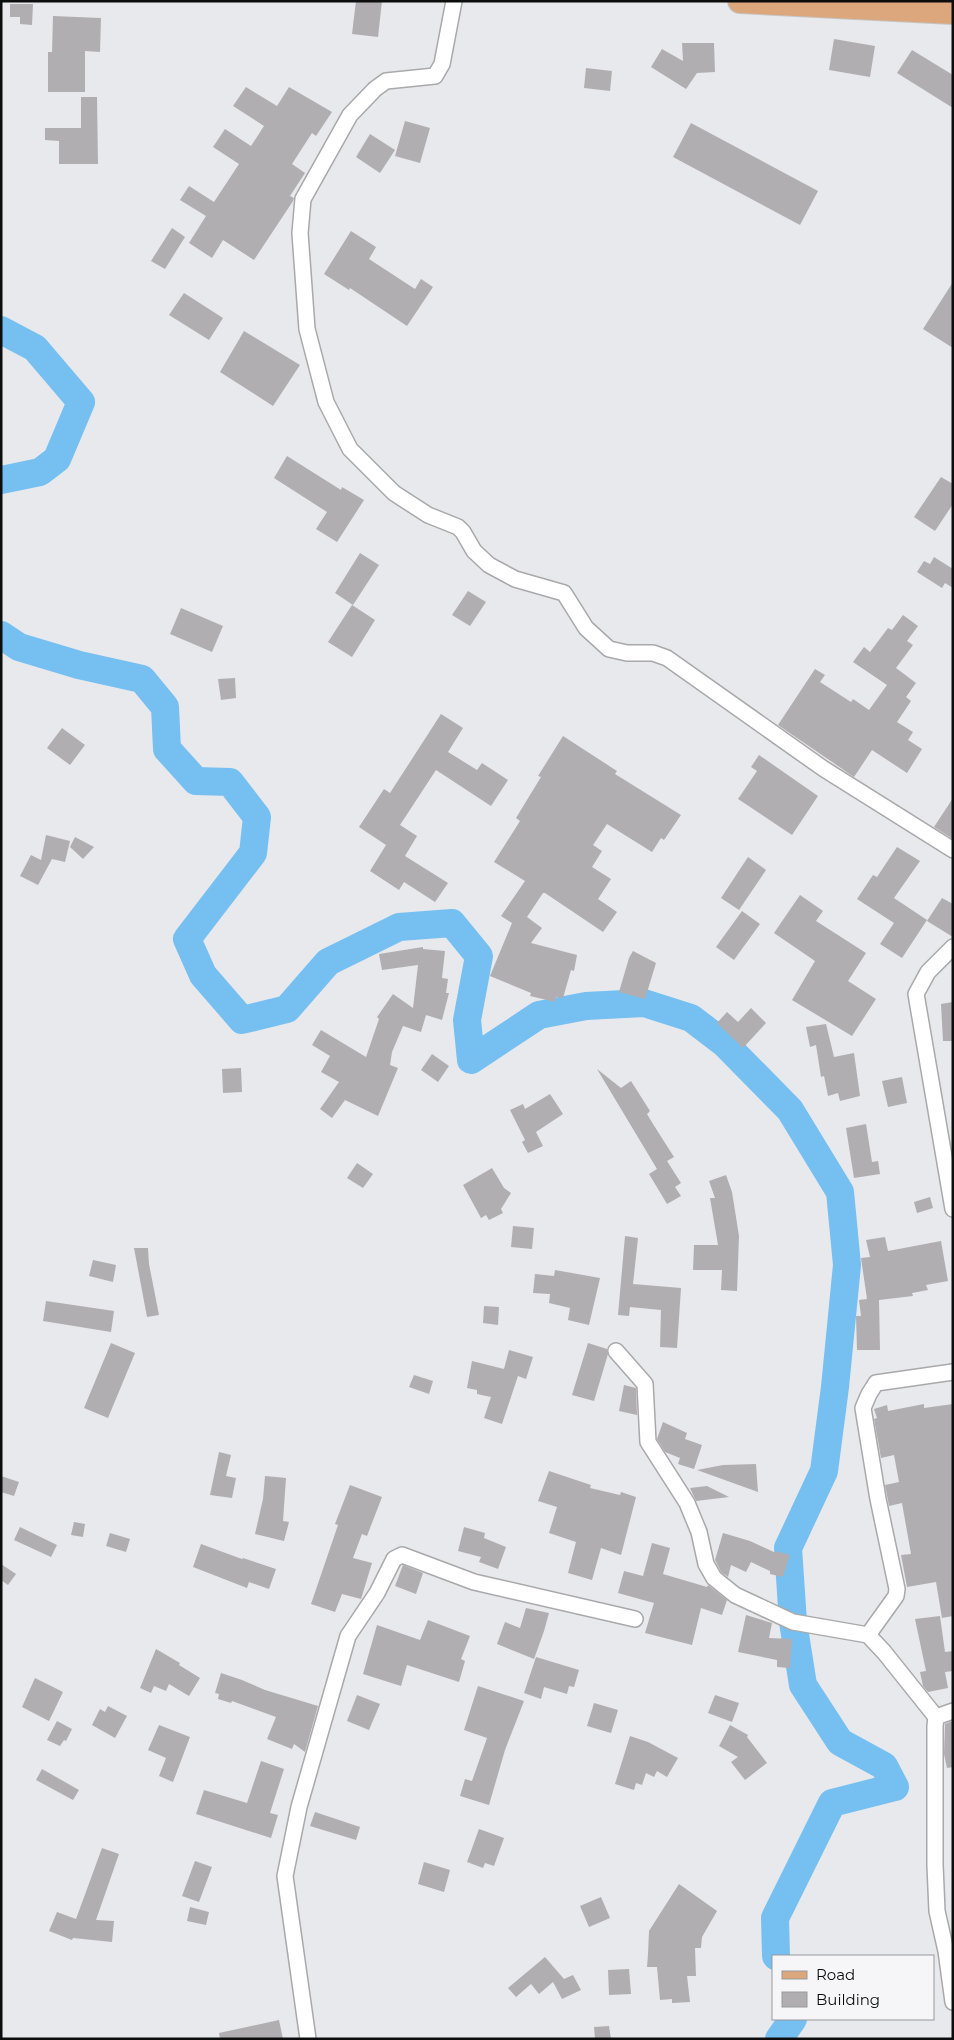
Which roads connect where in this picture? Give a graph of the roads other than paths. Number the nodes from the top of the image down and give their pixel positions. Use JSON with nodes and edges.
{"nodes":[{"id":1,"x":454,"y":1,"type":"edge"},
{"id":2,"x":740,"y":1,"type":"edge"},
{"id":3,"x":920,"y":1,"type":"edge"},
{"id":4,"x":890,"y":9,"type":"junction"},
{"id":5,"x":953,"y":12,"type":"edge"},
{"id":6,"x":953,"y":850,"type":"edge"},
{"id":7,"x":953,"y":947,"type":"edge"},
{"id":8,"x":953,"y":1209,"type":"edge"},
{"id":9,"x":616,"y":1351,"type":"dead end"},
{"id":10,"x":953,"y":1372,"type":"edge"},
{"id":11,"x":635,"y":1619,"type":"dead end"},
{"id":12,"x":868,"y":1635,"type":"junction"},
{"id":13,"x":953,"y":1711,"type":"edge"},
{"id":14,"x":936,"y":1717,"type":"junction"},
{"id":15,"x":953,"y":2002,"type":"edge"},
{"id":16,"x":308,"y":2039,"type":"edge"}],
"edges":[{"from":1,"to":6,"type":"street"},
{"from":2,"to":4,"type":"main road"},
{"from":3,"to":4,"type":"main road"},
{"from":4,"to":5,"type":"main road"},
{"from":7,"to":8,"type":"street"},
{"from":9,"to":12,"type":"street"},
{"from":10,"to":12,"type":"street"},
{"from":11,"to":16,"type":"street"},
{"from":12,"to":14,"type":"street"},
{"from":13,"to":14,"type":"street"},
{"from":14,"to":15,"type":"street"}]}
